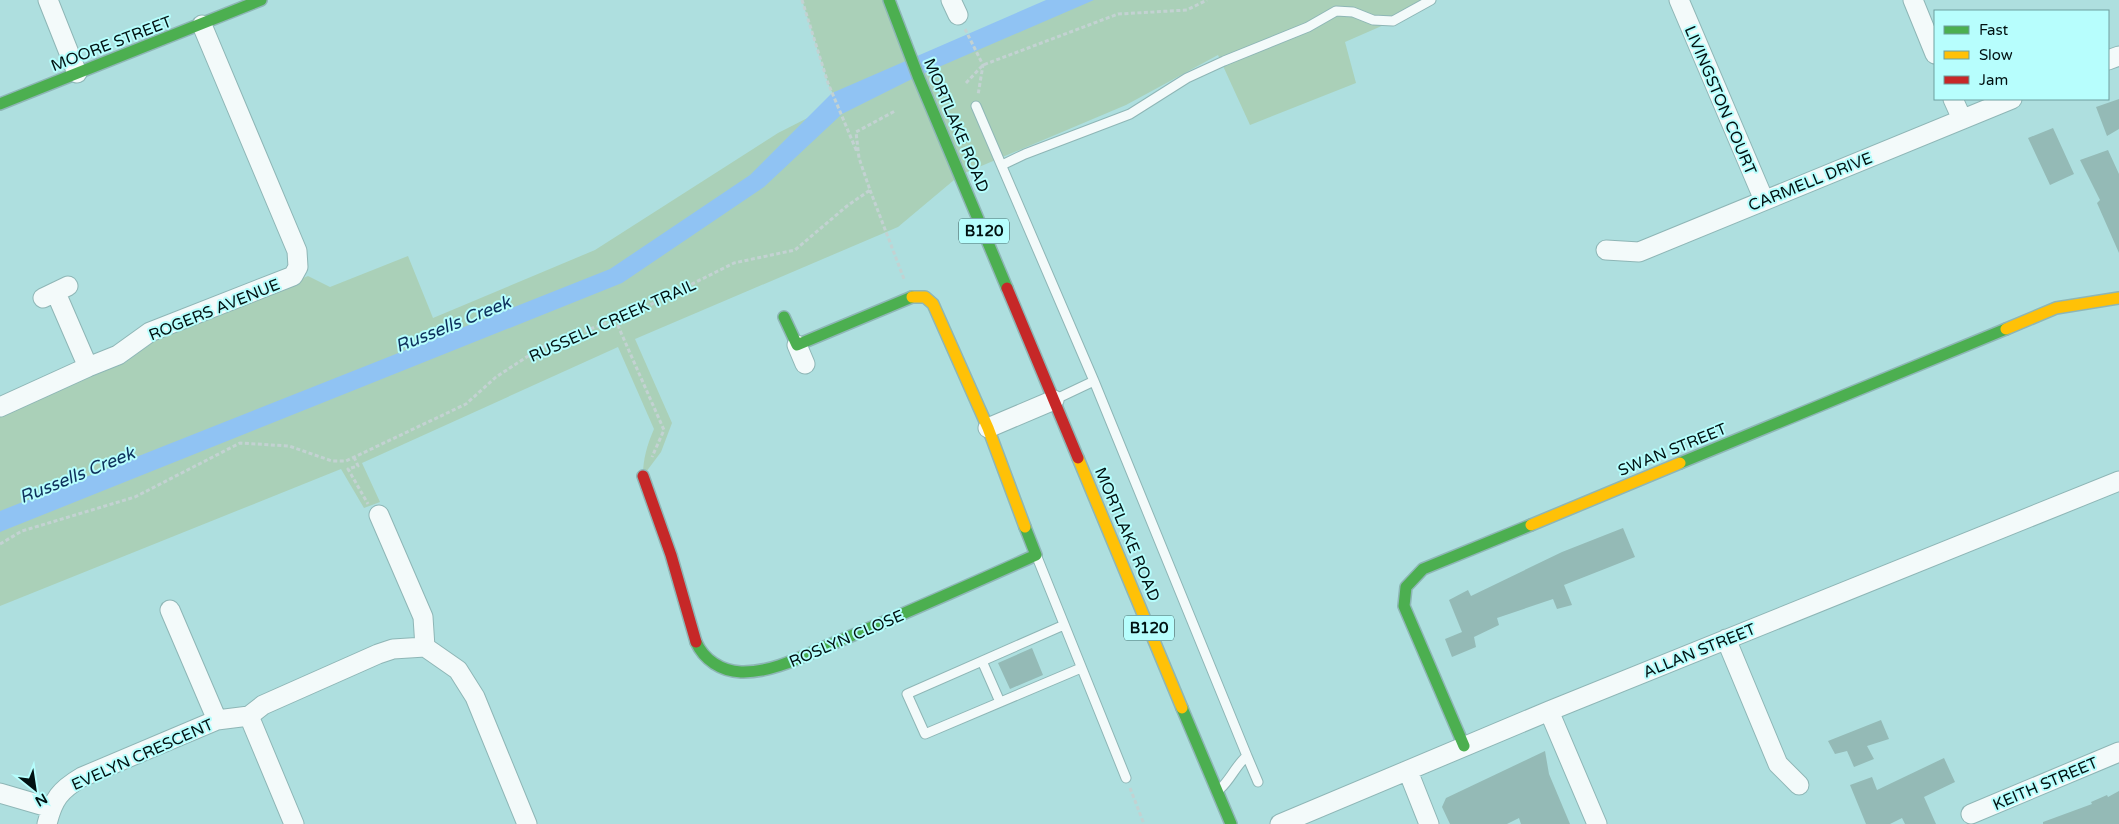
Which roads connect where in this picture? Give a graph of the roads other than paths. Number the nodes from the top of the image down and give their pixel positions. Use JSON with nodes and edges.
{"nodes":[{"id":1,"x":48,"y":0,"type":"edge"},
{"id":2,"x":261,"y":0,"type":"edge"},
{"id":3,"x":889,"y":0,"type":"edge"},
{"id":4,"x":1431,"y":0,"type":"edge"},
{"id":5,"x":1679,"y":0,"type":"edge"},
{"id":6,"x":1913,"y":0,"type":"edge"},
{"id":7,"x":202,"y":25,"type":"junction"},
{"id":8,"x":1934,"y":52,"type":"edge"},
{"id":9,"x":77,"y":73,"type":"junction"},
{"id":10,"x":1953,"y":100,"type":"edge"},
{"id":11,"x":2010,"y":100,"type":"edge"},
{"id":12,"x":0,"y":104,"type":"edge"},
{"id":13,"x":976,"y":106,"type":"road end"},
{"id":14,"x":1962,"y":119,"type":"junction"},
{"id":15,"x":1002,"y":165,"type":"junction"},
{"id":16,"x":1764,"y":200,"type":"junction"},
{"id":17,"x":1606,"y":250,"type":"dead end"},
{"id":18,"x":55,"y":293,"type":"dead end"},
{"id":19,"x":2119,"y":298,"type":"edge"},
{"id":20,"x":784,"y":317,"type":"dead end"},
{"id":21,"x":797,"y":345,"type":"junction"},
{"id":22,"x":805,"y":364,"type":"dead end"},
{"id":23,"x":88,"y":367,"type":"junction"},
{"id":24,"x":1094,"y":381,"type":"junction"},
{"id":25,"x":1054,"y":400,"type":"junction"},
{"id":26,"x":0,"y":407,"type":"edge"},
{"id":27,"x":988,"y":428,"type":"junction"},
{"id":28,"x":643,"y":476,"type":"road end"},
{"id":29,"x":2119,"y":481,"type":"edge"},
{"id":30,"x":379,"y":515,"type":"road end"},
{"id":31,"x":1036,"y":554,"type":"junction"},
{"id":32,"x":170,"y":610,"type":"dead end"},
{"id":33,"x":1064,"y":625,"type":"junction"},
{"id":34,"x":1726,"y":639,"type":"junction"},
{"id":35,"x":425,"y":647,"type":"junction"},
{"id":36,"x":982,"y":661,"type":"junction"},
{"id":37,"x":1081,"y":668,"type":"junction"},
{"id":38,"x":1000,"y":702,"type":"junction"},
{"id":39,"x":1549,"y":711,"type":"junction"},
{"id":40,"x":249,"y":716,"type":"junction"},
{"id":41,"x":217,"y":720,"type":"junction"},
{"id":42,"x":1464,"y":746,"type":"junction"},
{"id":43,"x":2119,"y":752,"type":"edge"},
{"id":44,"x":1247,"y":756,"type":"junction"},
{"id":45,"x":1408,"y":771,"type":"junction"},
{"id":46,"x":1126,"y":778,"type":"road end"},
{"id":47,"x":1258,"y":782,"type":"dead end"},
{"id":48,"x":1799,"y":785,"type":"dead end"},
{"id":49,"x":0,"y":792,"type":"edge"},
{"id":50,"x":1217,"y":792,"type":"junction"},
{"id":51,"x":1971,"y":814,"type":"dead end"},
{"id":52,"x":49,"y":816,"type":"edge"},
{"id":53,"x":294,"y":824,"type":"edge"},
{"id":54,"x":527,"y":824,"type":"edge"},
{"id":55,"x":1231,"y":824,"type":"edge"},
{"id":56,"x":1280,"y":824,"type":"edge"},
{"id":57,"x":1429,"y":824,"type":"edge"},
{"id":58,"x":1597,"y":824,"type":"edge"}],
"edges":[{"from":1,"to":9,"type":"street"},
{"from":2,"to":7,"type":"street","name":"MOORE STREET"},
{"from":3,"to":25,"type":"street","name":"MORTLAKE ROAD","number":"B120"},
{"from":4,"to":15,"type":"lane"},
{"from":5,"to":16,"type":"street","name":"LIVINGSTON COURT"},
{"from":6,"to":8,"type":"street"},
{"from":7,"to":9,"type":"street","name":"MOORE STREET"},
{"from":7,"to":23,"type":"street","name":"ROGERS AVENUE"},
{"from":9,"to":12,"type":"street","name":"MOORE STREET"},
{"from":10,"to":14,"type":"street"},
{"from":11,"to":14,"type":"street","name":"CARMELL DRIVE"},
{"from":13,"to":15,"type":"lane","name":"MORTLAKE ROAD"},
{"from":14,"to":16,"type":"street","name":"CARMELL DRIVE"},
{"from":15,"to":24,"type":"lane","name":"MORTLAKE ROAD"},
{"from":16,"to":17,"type":"street","name":"CARMELL DRIVE"},
{"from":18,"to":23,"type":"street"},
{"from":19,"to":42,"type":"street","name":"SWAN STREET"},
{"from":20,"to":21,"type":"street"},
{"from":21,"to":22,"type":"street"},
{"from":21,"to":27,"type":"street"},
{"from":23,"to":26,"type":"street","name":"ROGERS AVENUE"},
{"from":24,"to":25,"type":"lane"},
{"from":24,"to":44,"type":"lane","name":"MORTLAKE ROAD"},
{"from":25,"to":27,"type":"street"},
{"from":25,"to":50,"type":"street","name":"MORTLAKE ROAD","number":"B120"},
{"from":27,"to":31,"type":"street"},
{"from":28,"to":31,"type":"street","name":"ROSLYN CLOSE"},
{"from":29,"to":34,"type":"street","name":"ALLAN STREET"},
{"from":30,"to":35,"type":"street"},
{"from":31,"to":33,"type":"lane"},
{"from":32,"to":41,"type":"street"},
{"from":33,"to":36,"type":"lane"},
{"from":33,"to":37,"type":"lane"},
{"from":34,"to":39,"type":"street","name":"ALLAN STREET"},
{"from":34,"to":48,"type":"street"},
{"from":35,"to":40,"type":"street","name":"EVELYN CRESCENT"},
{"from":35,"to":54,"type":"street"},
{"from":36,"to":38,"type":"lane"},
{"from":36,"to":38,"type":"lane"},
{"from":37,"to":38,"type":"lane"},
{"from":37,"to":46,"type":"lane"},
{"from":39,"to":42,"type":"street","name":"ALLAN STREET"},
{"from":39,"to":58,"type":"street"},
{"from":40,"to":41,"type":"street","name":"EVELYN CRESCENT"},
{"from":40,"to":53,"type":"street"},
{"from":41,"to":52,"type":"street","name":"EVELYN CRESCENT"},
{"from":42,"to":45,"type":"street","name":"ALLAN STREET"},
{"from":43,"to":51,"type":"street","name":"KEITH STREET"},
{"from":44,"to":47,"type":"lane","name":"MORTLAKE ROAD"},
{"from":44,"to":50,"type":"lane"},
{"from":45,"to":56,"type":"street","name":"ALLAN STREET"},
{"from":45,"to":57,"type":"street"},
{"from":49,"to":52,"type":"street"},
{"from":50,"to":55,"type":"street","name":"MORTLAKE ROAD","number":"B120"}]}
